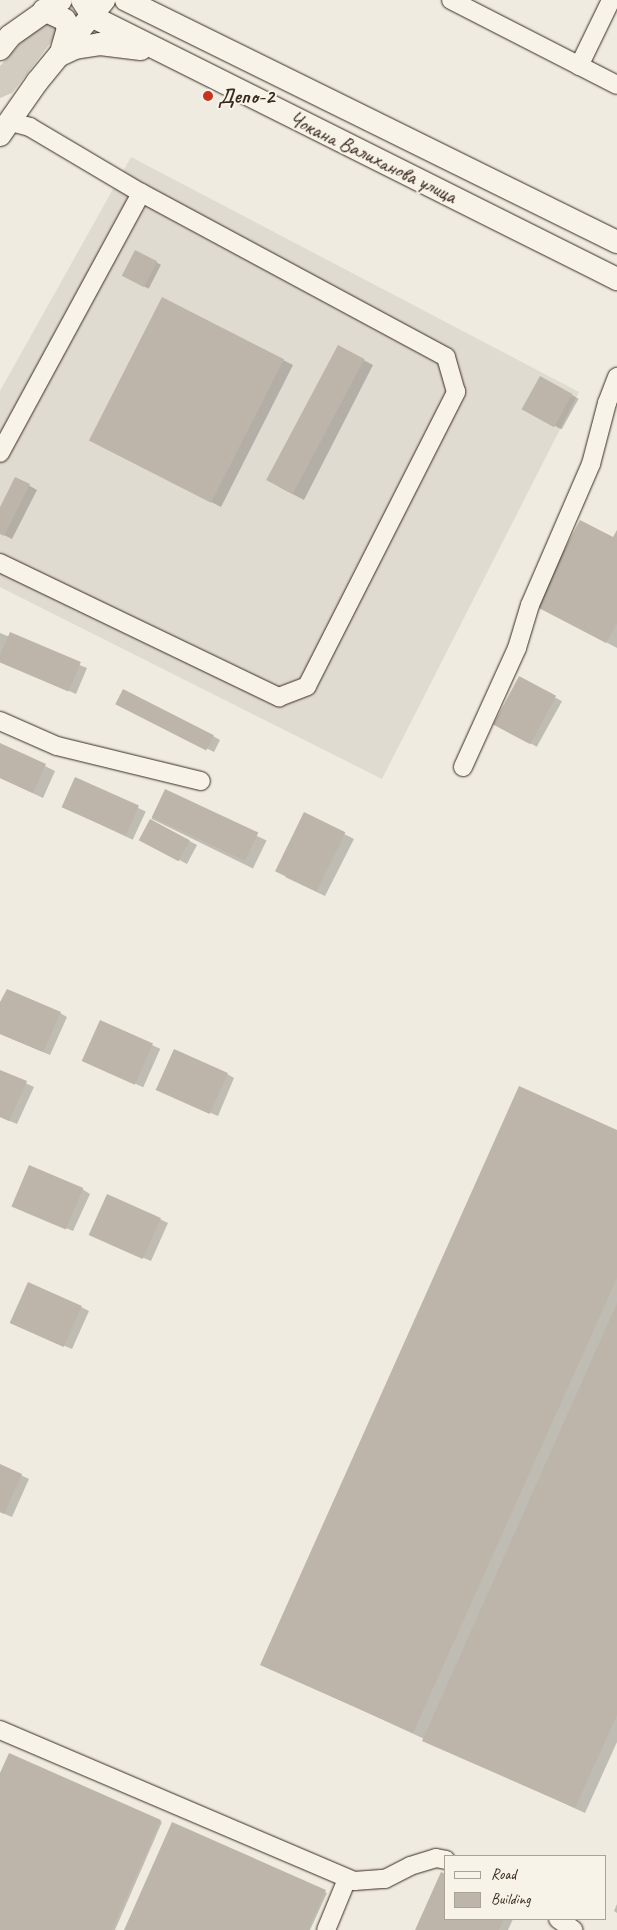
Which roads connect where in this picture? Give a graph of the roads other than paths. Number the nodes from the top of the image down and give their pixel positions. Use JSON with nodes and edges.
{"nodes":[{"id":1,"x":126,"y":0,"type":"edge"},
{"id":2,"x":153,"y":0,"type":"edge"},
{"id":3,"x":451,"y":0,"type":"edge"},
{"id":4,"x":611,"y":0,"type":"edge"},
{"id":5,"x":52,"y":5,"type":"edge"},
{"id":6,"x":93,"y":6,"type":"edge"},
{"id":7,"x":179,"y":26,"type":"junction"},
{"id":8,"x":0,"y":48,"type":"edge"},
{"id":9,"x":164,"y":53,"type":"junction"},
{"id":10,"x":59,"y":55,"type":"junction"},
{"id":11,"x":580,"y":66,"type":"junction"},
{"id":12,"x":617,"y":85,"type":"edge"},
{"id":13,"x":3,"y":124,"type":"edge"},
{"id":14,"x":141,"y":193,"type":"junction"},
{"id":15,"x":617,"y":242,"type":"edge"},
{"id":16,"x":617,"y":278,"type":"edge"},
{"id":17,"x":617,"y":376,"type":"edge"},
{"id":18,"x":0,"y":453,"type":"edge"},
{"id":19,"x":0,"y":563,"type":"edge"},
{"id":20,"x":0,"y":721,"type":"edge"},
{"id":21,"x":463,"y":767,"type":"dead end"},
{"id":22,"x":201,"y":781,"type":"dead end"},
{"id":23,"x":0,"y":1730,"type":"edge"},
{"id":24,"x":444,"y":1860,"type":"edge"},
{"id":25,"x":347,"y":1879,"type":"junction"},
{"id":26,"x":559,"y":1920,"type":"edge"},
{"id":27,"x":326,"y":1930,"type":"edge"},
{"id":28,"x":574,"y":1930,"type":"edge"}],
"edges":[{"from":1,"to":7,"type":"main road","name":"Чокана Валиханова улица"},
{"from":2,"to":7,"type":"main road"},
{"from":3,"to":11,"type":"street"},
{"from":4,"to":11,"type":"street"},
{"from":5,"to":8,"type":"main road"},
{"from":5,"to":10,"type":"main road"},
{"from":6,"to":9,"type":"main road","name":"Чокана Валиханова улица"},
{"from":6,"to":10,"type":"main road"},
{"from":7,"to":15,"type":"main road","name":"Чокана Валиханова улица"},
{"from":9,"to":10,"type":"main road"},
{"from":9,"to":16,"type":"main road","name":"Чокана Валиханова улица"},
{"from":10,"to":13,"type":"main road"},
{"from":11,"to":12,"type":"street"},
{"from":13,"to":14,"type":"street"},
{"from":14,"to":18,"type":"street"},
{"from":14,"to":19,"type":"street"},
{"from":17,"to":21,"type":"street"},
{"from":20,"to":22,"type":"street"},
{"from":23,"to":25,"type":"street"},
{"from":24,"to":25,"type":"street"},
{"from":25,"to":27,"type":"street"},
{"from":26,"to":28,"type":"street"}]}
